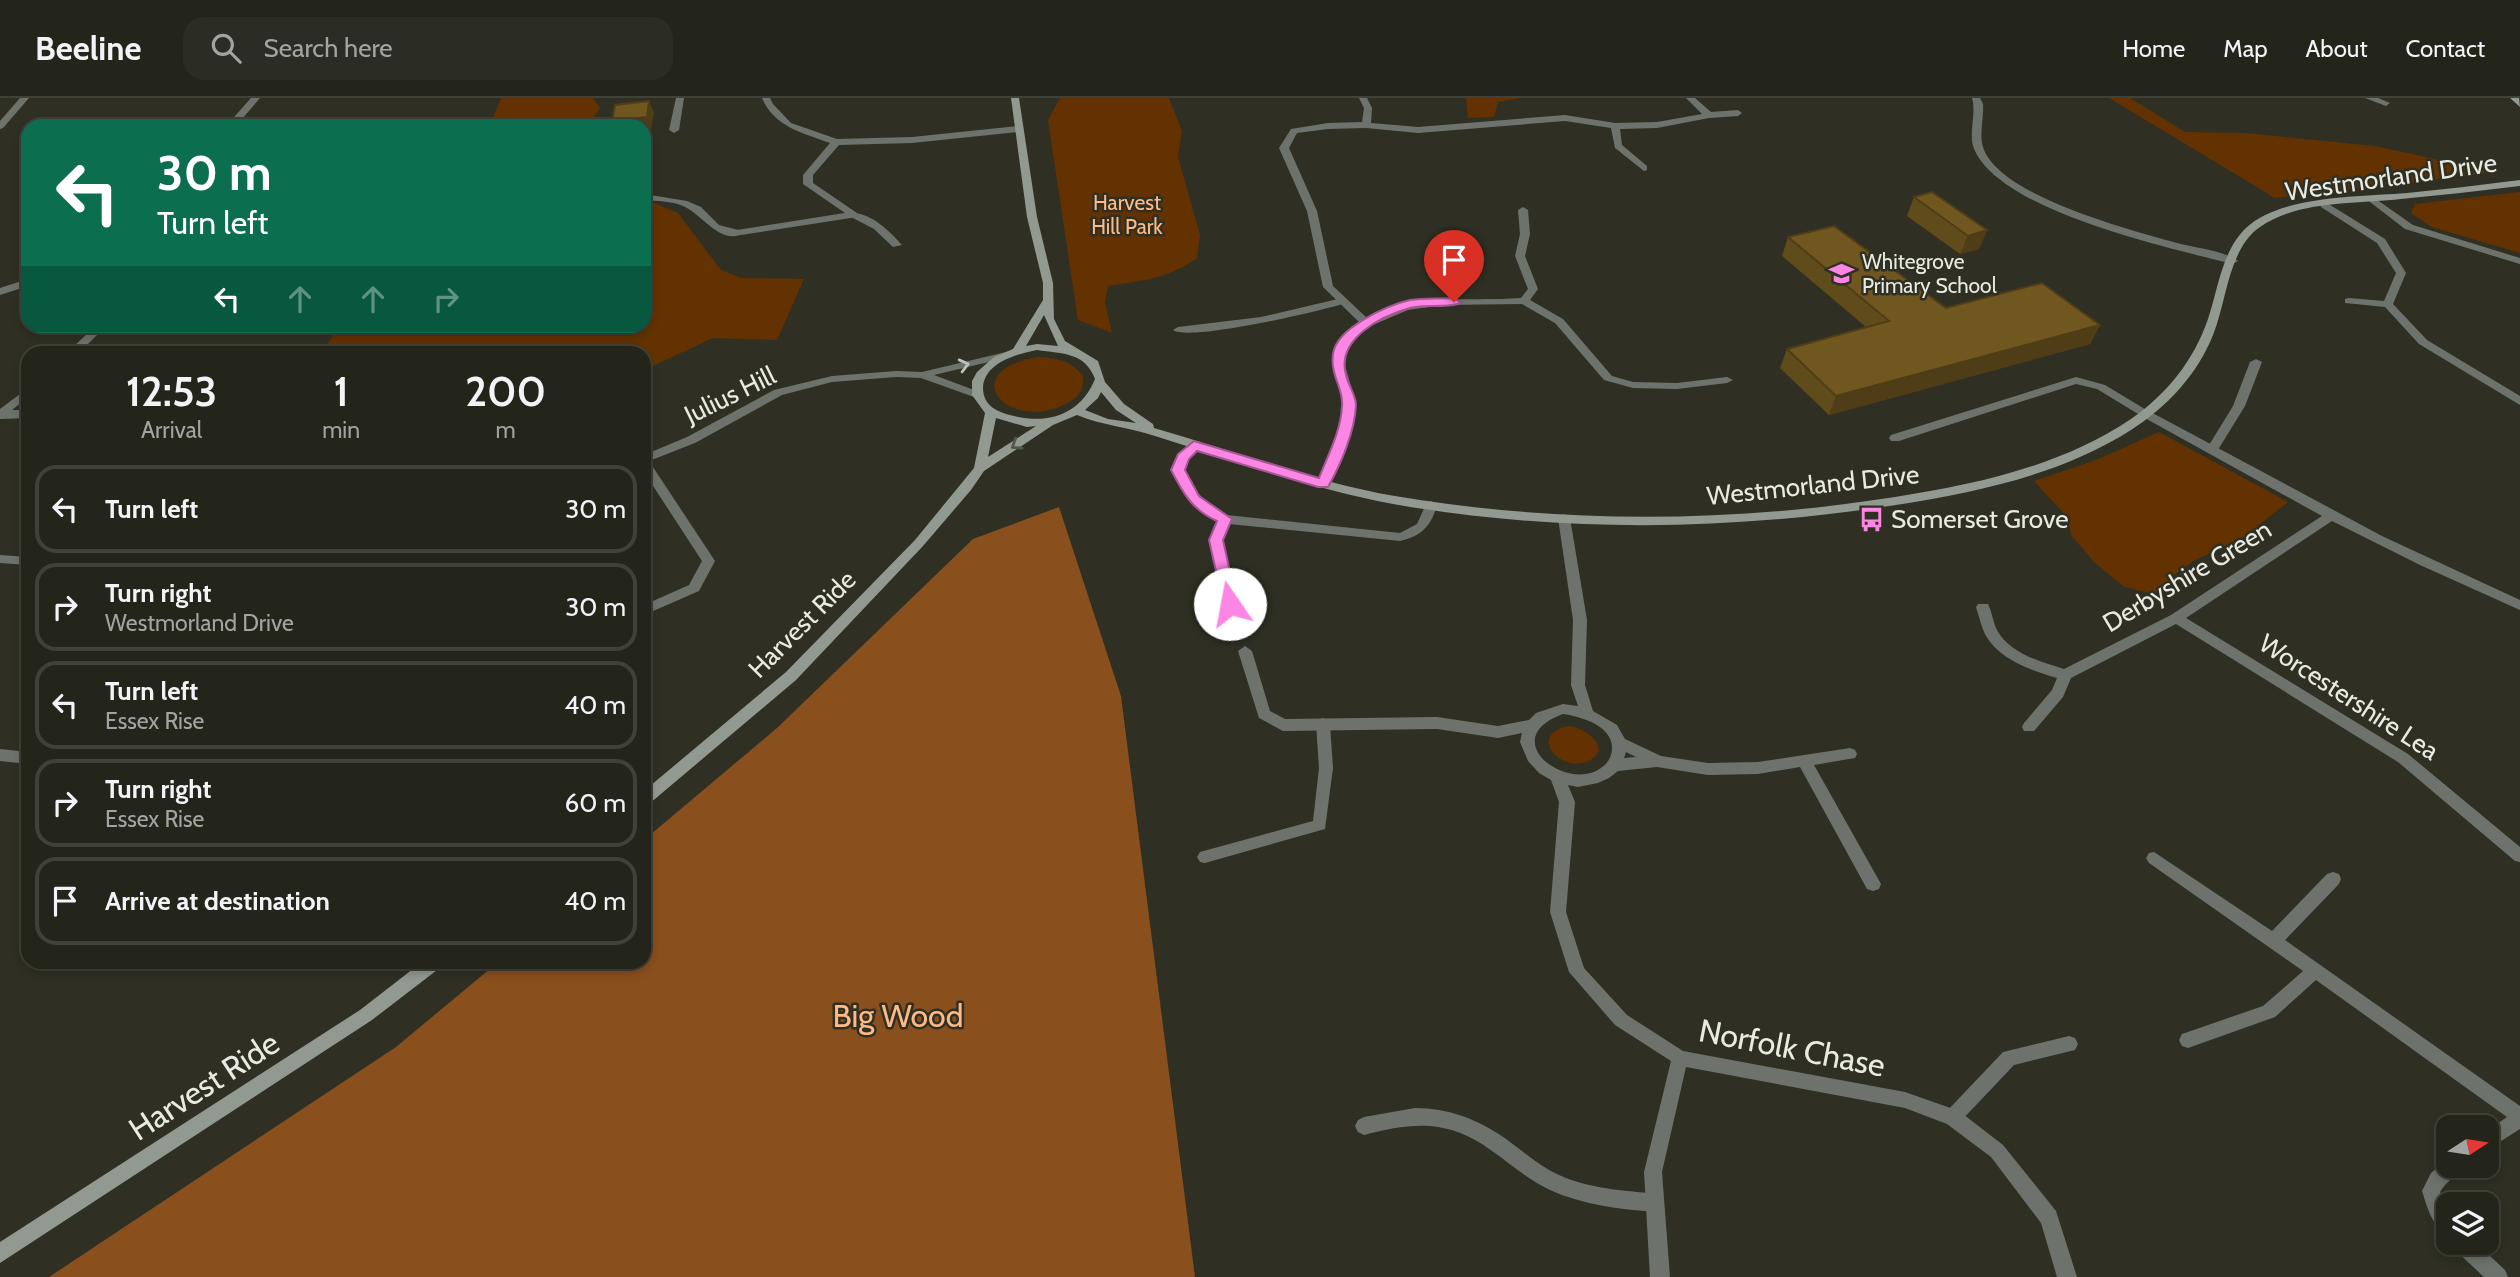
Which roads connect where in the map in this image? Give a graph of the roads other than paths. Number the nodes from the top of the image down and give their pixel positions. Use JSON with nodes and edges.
{"nodes":[{"id":1,"x":25,"y":98,"type":"edge"},
{"id":2,"x":256,"y":98,"type":"edge"},
{"id":3,"x":680,"y":98,"type":"edge"},
{"id":4,"x":766,"y":98,"type":"edge"},
{"id":5,"x":1015,"y":98,"type":"edge"},
{"id":6,"x":1363,"y":98,"type":"edge"},
{"id":7,"x":1690,"y":98,"type":"edge"},
{"id":8,"x":1976,"y":98,"type":"edge"},
{"id":9,"x":2369,"y":98,"type":"edge"},
{"id":10,"x":2514,"y":98,"type":"edge"},
{"id":11,"x":2386,"y":103,"type":"dead end"},
{"id":12,"x":2520,"y":103,"type":"edge"},
{"id":13,"x":1738,"y":113,"type":"dead end"},
{"id":14,"x":1709,"y":115,"type":"junction"},
{"id":15,"x":237,"y":119,"type":"edge"},
{"id":16,"x":1366,"y":125,"type":"junction"},
{"id":17,"x":0,"y":126,"type":"edge"},
{"id":18,"x":1615,"y":126,"type":"junction"},
{"id":19,"x":1017,"y":129,"type":"junction"},
{"id":20,"x":674,"y":130,"type":"dead end"},
{"id":21,"x":836,"y":142,"type":"junction"},
{"id":22,"x":1644,"y":168,"type":"dead end"},
{"id":23,"x":2520,"y":183,"type":"edge"},
{"id":24,"x":651,"y":198,"type":"edge"},
{"id":25,"x":2373,"y":200,"type":"junction"},
{"id":26,"x":2324,"y":205,"type":"junction"},
{"id":27,"x":1523,"y":210,"type":"dead end"},
{"id":28,"x":854,"y":215,"type":"junction"},
{"id":29,"x":897,"y":245,"type":"dead end"},
{"id":30,"x":2232,"y":261,"type":"junction"},
{"id":31,"x":2520,"y":261,"type":"edge"},
{"id":32,"x":21,"y":284,"type":"edge"},
{"id":33,"x":0,"y":292,"type":"edge"},
{"id":34,"x":1342,"y":301,"type":"junction"},
{"id":35,"x":1524,"y":301,"type":"junction"},
{"id":36,"x":2349,"y":301,"type":"dead end"},
{"id":37,"x":1046,"y":302,"type":"junction"},
{"id":38,"x":2388,"y":304,"type":"junction"},
{"id":39,"x":1367,"y":324,"type":"junction"},
{"id":40,"x":1178,"y":330,"type":"dead end"},
{"id":41,"x":94,"y":333,"type":"edge"},
{"id":42,"x":80,"y":346,"type":"edge"},
{"id":43,"x":1018,"y":350,"type":"junction"},
{"id":44,"x":1073,"y":351,"type":"junction"},
{"id":45,"x":1006,"y":355,"type":"junction"},
{"id":46,"x":2256,"y":362,"type":"dead end"},
{"id":47,"x":922,"y":375,"type":"junction"},
{"id":48,"x":1727,"y":380,"type":"dead end"},
{"id":49,"x":1101,"y":384,"type":"junction"},
{"id":50,"x":2520,"y":386,"type":"edge"},
{"id":51,"x":2504,"y":391,"type":"junction"},
{"id":52,"x":978,"y":395,"type":"junction"},
{"id":53,"x":21,"y":397,"type":"edge"},
{"id":54,"x":2520,"y":401,"type":"edge"},
{"id":55,"x":991,"y":412,"type":"junction"},
{"id":56,"x":1079,"y":412,"type":"junction"},
{"id":57,"x":21,"y":414,"type":"edge"},
{"id":58,"x":2147,"y":414,"type":"junction"},
{"id":59,"x":1,"y":415,"type":"edge"},
{"id":60,"x":1052,"y":421,"type":"junction"},
{"id":61,"x":1154,"y":431,"type":"junction"},
{"id":62,"x":1895,"y":438,"type":"dead end"},
{"id":63,"x":1194,"y":446,"type":"junction"},
{"id":64,"x":2212,"y":450,"type":"junction"},
{"id":65,"x":651,"y":458,"type":"edge"},
{"id":66,"x":980,"y":468,"type":"junction"},
{"id":67,"x":651,"y":472,"type":"edge"},
{"id":68,"x":1323,"y":484,"type":"junction"},
{"id":69,"x":1431,"y":505,"type":"junction"},
{"id":70,"x":2331,"y":516,"type":"junction"},
{"id":71,"x":1564,"y":518,"type":"junction"},
{"id":72,"x":1225,"y":519,"type":"junction"},
{"id":73,"x":0,"y":559,"type":"edge"},
{"id":74,"x":21,"y":560,"type":"edge"},
{"id":75,"x":1230,"y":604,"type":"dead end"},
{"id":76,"x":2520,"y":605,"type":"edge"},
{"id":77,"x":651,"y":607,"type":"edge"},
{"id":78,"x":1983,"y":607,"type":"dead end"},
{"id":79,"x":2176,"y":618,"type":"junction"},
{"id":80,"x":1245,"y":651,"type":"dead end"},
{"id":81,"x":2065,"y":674,"type":"junction"},
{"id":82,"x":1578,"y":685,"type":"junction"},
{"id":83,"x":1563,"y":709,"type":"junction"},
{"id":84,"x":1587,"y":713,"type":"junction"},
{"id":85,"x":1323,"y":724,"type":"junction"},
{"id":86,"x":1531,"y":725,"type":"junction"},
{"id":87,"x":2029,"y":727,"type":"dead end"},
{"id":88,"x":1498,"y":733,"type":"junction"},
{"id":89,"x":1618,"y":742,"type":"junction"},
{"id":90,"x":1528,"y":750,"type":"junction"},
{"id":91,"x":1850,"y":754,"type":"dead end"},
{"id":92,"x":0,"y":755,"type":"edge"},
{"id":93,"x":21,"y":757,"type":"edge"},
{"id":94,"x":1657,"y":761,"type":"junction"},
{"id":95,"x":1804,"y":761,"type":"junction"},
{"id":96,"x":1615,"y":765,"type":"junction"},
{"id":97,"x":1557,"y":776,"type":"junction"},
{"id":98,"x":1584,"y":780,"type":"junction"},
{"id":99,"x":651,"y":794,"type":"edge"},
{"id":100,"x":1567,"y":802,"type":"junction"},
{"id":101,"x":2520,"y":856,"type":"edge"},
{"id":102,"x":1205,"y":857,"type":"dead end"},
{"id":103,"x":2154,"y":858,"type":"dead end"},
{"id":104,"x":2333,"y":879,"type":"dead end"},
{"id":105,"x":1873,"y":884,"type":"dead end"},
{"id":106,"x":2273,"y":941,"type":"junction"},
{"id":107,"x":426,"y":969,"type":"edge"},
{"id":108,"x":2315,"y":970,"type":"junction"},
{"id":109,"x":2188,"y":1040,"type":"dead end"},
{"id":110,"x":2069,"y":1044,"type":"dead end"},
{"id":111,"x":1680,"y":1058,"type":"junction"},
{"id":112,"x":1953,"y":1117,"type":"junction"},
{"id":113,"x":2520,"y":1118,"type":"edge"},
{"id":114,"x":1364,"y":1126,"type":"dead end"},
{"id":115,"x":2499,"y":1133,"type":"edge"},
{"id":116,"x":2438,"y":1178,"type":"edge"},
{"id":117,"x":1655,"y":1203,"type":"junction"},
{"id":118,"x":2436,"y":1205,"type":"edge"},
{"id":119,"x":0,"y":1253,"type":"edge"},
{"id":120,"x":2475,"y":1255,"type":"edge"},
{"id":121,"x":1660,"y":1277,"type":"edge"},
{"id":122,"x":2067,"y":1277,"type":"edge"},
{"id":123,"x":2498,"y":1277,"type":"edge"}],
"edges":[{"from":1,"to":17,"type":"street"},
{"from":2,"to":15,"type":"street"},
{"from":3,"to":20,"type":"street"},
{"from":4,"to":21,"type":"street"},
{"from":5,"to":19,"type":"street"},
{"from":6,"to":16,"type":"street"},
{"from":7,"to":14,"type":"street"},
{"from":8,"to":30,"type":"street"},
{"from":9,"to":11,"type":"street"},
{"from":10,"to":12,"type":"street"},
{"from":13,"to":14,"type":"street"},
{"from":14,"to":18,"type":"street"},
{"from":16,"to":18,"type":"street"},
{"from":16,"to":34,"type":"street"},
{"from":18,"to":22,"type":"street"},
{"from":19,"to":21,"type":"street"},
{"from":19,"to":37,"type":"street"},
{"from":21,"to":28,"type":"street"},
{"from":23,"to":25,"type":"street","name":"Westmorland Drive"},
{"from":24,"to":28,"type":"street"},
{"from":25,"to":26,"type":"street","name":"Westmorland Drive"},
{"from":25,"to":31,"type":"street"},
{"from":26,"to":30,"type":"street","name":"Westmorland Drive"},
{"from":26,"to":38,"type":"street"},
{"from":27,"to":35,"type":"street"},
{"from":28,"to":29,"type":"street"},
{"from":30,"to":58,"type":"street","name":"Westmorland Drive"},
{"from":32,"to":33,"type":"street"},
{"from":34,"to":39,"type":"street"},
{"from":34,"to":40,"type":"street"},
{"from":35,"to":39,"type":"street"},
{"from":35,"to":48,"type":"street"},
{"from":36,"to":38,"type":"street"},
{"from":37,"to":43,"type":"street"},
{"from":37,"to":44,"type":"street"},
{"from":38,"to":51,"type":"street"},
{"from":39,"to":68,"type":"street"},
{"from":41,"to":42,"type":"street"},
{"from":43,"to":44,"type":"street"},
{"from":43,"to":45,"type":"street"},
{"from":44,"to":49,"type":"street"},
{"from":47,"to":45,"type":"street","name":"Julius Hill","one_way":true},
{"from":45,"to":52,"type":"street"},
{"from":46,"to":64,"type":"street"},
{"from":47,"to":52,"type":"street","name":"Julius Hill"},
{"from":47,"to":65,"type":"street","name":"Julius Hill"},
{"from":49,"to":56,"type":"street"},
{"from":49,"to":61,"type":"street","name":"Westmorland Drive"},
{"from":50,"to":51,"type":"street"},
{"from":51,"to":54,"type":"street"},
{"from":52,"to":55,"type":"street"},
{"from":53,"to":59,"type":"street"},
{"from":55,"to":60,"type":"street"},
{"from":55,"to":66,"type":"street","name":"Harvest Ride"},
{"from":56,"to":60,"type":"street"},
{"from":56,"to":61,"type":"street","name":"Westmorland Drive"},
{"from":57,"to":59,"type":"street"},
{"from":58,"to":62,"type":"street"},
{"from":58,"to":64,"type":"street"},
{"from":58,"to":71,"type":"street","name":"Westmorland Drive"},
{"from":60,"to":66,"type":"street","name":"Harvest Ride","one_way":true},
{"from":61,"to":63,"type":"street","name":"Westmorland Drive"},
{"from":63,"to":68,"type":"street","name":"Westmorland Drive"},
{"from":63,"to":72,"type":"street"},
{"from":64,"to":70,"type":"street"},
{"from":66,"to":99,"type":"street","name":"Harvest Ride"},
{"from":67,"to":77,"type":"street"},
{"from":68,"to":69,"type":"street","name":"Westmorland Drive"},
{"from":69,"to":71,"type":"street","name":"Westmorland Drive"},
{"from":69,"to":72,"type":"street"},
{"from":70,"to":76,"type":"street"},
{"from":70,"to":79,"type":"street","name":"Derbyshire Green"},
{"from":71,"to":82,"type":"street"},
{"from":72,"to":75,"type":"street"},
{"from":73,"to":74,"type":"street"},
{"from":78,"to":81,"type":"street"},
{"from":79,"to":81,"type":"street","name":"Derbyshire Green"},
{"from":79,"to":101,"type":"street","name":"Worcestershire Lea"},
{"from":80,"to":85,"type":"street"},
{"from":81,"to":87,"type":"street"},
{"from":82,"to":83,"type":"street"},
{"from":82,"to":84,"type":"street"},
{"from":83,"to":84,"type":"street"},
{"from":83,"to":86,"type":"street"},
{"from":84,"to":89,"type":"street"},
{"from":85,"to":88,"type":"street"},
{"from":85,"to":102,"type":"street"},
{"from":86,"to":88,"type":"street"},
{"from":86,"to":90,"type":"street"},
{"from":88,"to":90,"type":"street","name":"Norfolk Chase"},
{"from":89,"to":94,"type":"street"},
{"from":89,"to":96,"type":"street"},
{"from":90,"to":97,"type":"street","name":"Norfolk Chase"},
{"from":91,"to":95,"type":"street"},
{"from":92,"to":93,"type":"street"},
{"from":94,"to":95,"type":"street"},
{"from":94,"to":96,"type":"street"},
{"from":95,"to":105,"type":"street"},
{"from":96,"to":98,"type":"street"},
{"from":97,"to":98,"type":"street"},
{"from":97,"to":100,"type":"street","name":"Norfolk Chase"},
{"from":98,"to":100,"type":"street"},
{"from":100,"to":111,"type":"street","name":"Norfolk Chase"},
{"from":103,"to":106,"type":"street"},
{"from":104,"to":106,"type":"street"},
{"from":106,"to":108,"type":"street"},
{"from":107,"to":119,"type":"street","name":"Harvest Ride"},
{"from":108,"to":109,"type":"street"},
{"from":108,"to":113,"type":"street"},
{"from":110,"to":112,"type":"street"},
{"from":111,"to":112,"type":"street","name":"Norfolk Chase"},
{"from":111,"to":117,"type":"street"},
{"from":112,"to":122,"type":"street","name":"Norfolk Chase"},
{"from":113,"to":115,"type":"street"},
{"from":114,"to":117,"type":"street"},
{"from":116,"to":118,"type":"street"},
{"from":117,"to":121,"type":"street"},
{"from":120,"to":123,"type":"street"}]}
